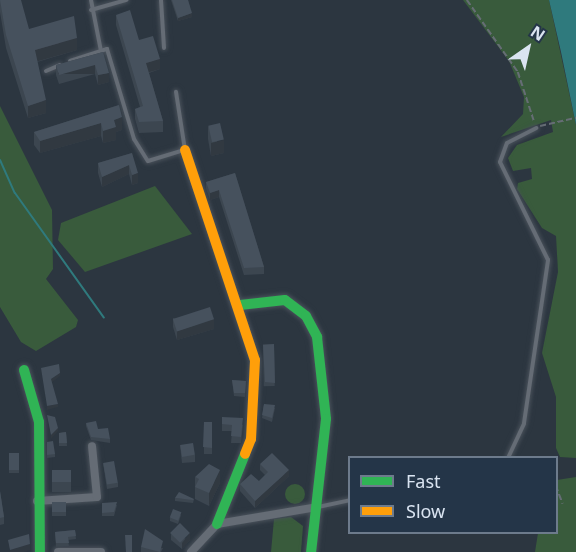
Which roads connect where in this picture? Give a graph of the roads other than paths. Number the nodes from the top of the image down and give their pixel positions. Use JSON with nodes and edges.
{"nodes":[{"id":1,"x":91,"y":0,"type":"edge"},
{"id":2,"x":128,"y":0,"type":"edge"},
{"id":3,"x":161,"y":0,"type":"edge"},
{"id":4,"x":91,"y":10,"type":"junction"},
{"id":5,"x":164,"y":48,"type":"dead end"},
{"id":6,"x":100,"y":51,"type":"junction"},
{"id":7,"x":46,"y":71,"type":"dead end"},
{"id":8,"x":176,"y":92,"type":"dead end"},
{"id":9,"x":536,"y":128,"type":"road end"},
{"id":10,"x":185,"y":150,"type":"junction"},
{"id":11,"x":240,"y":305,"type":"junction"},
{"id":12,"x":24,"y":370,"type":"dead end"},
{"id":13,"x":92,"y":446,"type":"dead end"},
{"id":14,"x":509,"y":456,"type":"edge"},
{"id":15,"x":348,"y":500,"type":"edge"},
{"id":16,"x":36,"y":501,"type":"junction"},
{"id":17,"x":317,"y":507,"type":"junction"},
{"id":18,"x":217,"y":524,"type":"junction"},
{"id":19,"x":40,"y":552,"type":"edge"},
{"id":20,"x":58,"y":552,"type":"edge"},
{"id":21,"x":101,"y":552,"type":"edge"},
{"id":22,"x":191,"y":552,"type":"edge"},
{"id":23,"x":312,"y":552,"type":"edge"}],
"edges":[{"from":1,"to":4,"type":"lane"},
{"from":2,"to":4,"type":"lane"},
{"from":3,"to":5,"type":"lane"},
{"from":4,"to":6,"type":"lane"},
{"from":6,"to":7,"type":"lane"},
{"from":6,"to":10,"type":"lane"},
{"from":8,"to":10,"type":"lane"},
{"from":9,"to":14,"type":"lane"},
{"from":10,"to":11,"type":"street"},
{"from":11,"to":17,"type":"street"},
{"from":11,"to":18,"type":"street"},
{"from":12,"to":16,"type":"street"},
{"from":13,"to":16,"type":"street"},
{"from":15,"to":17,"type":"lane"},
{"from":16,"to":19,"type":"street"},
{"from":17,"to":18,"type":"street"},
{"from":17,"to":23,"type":"street"},
{"from":18,"to":22,"type":"street"},
{"from":20,"to":21,"type":"street"}]}
